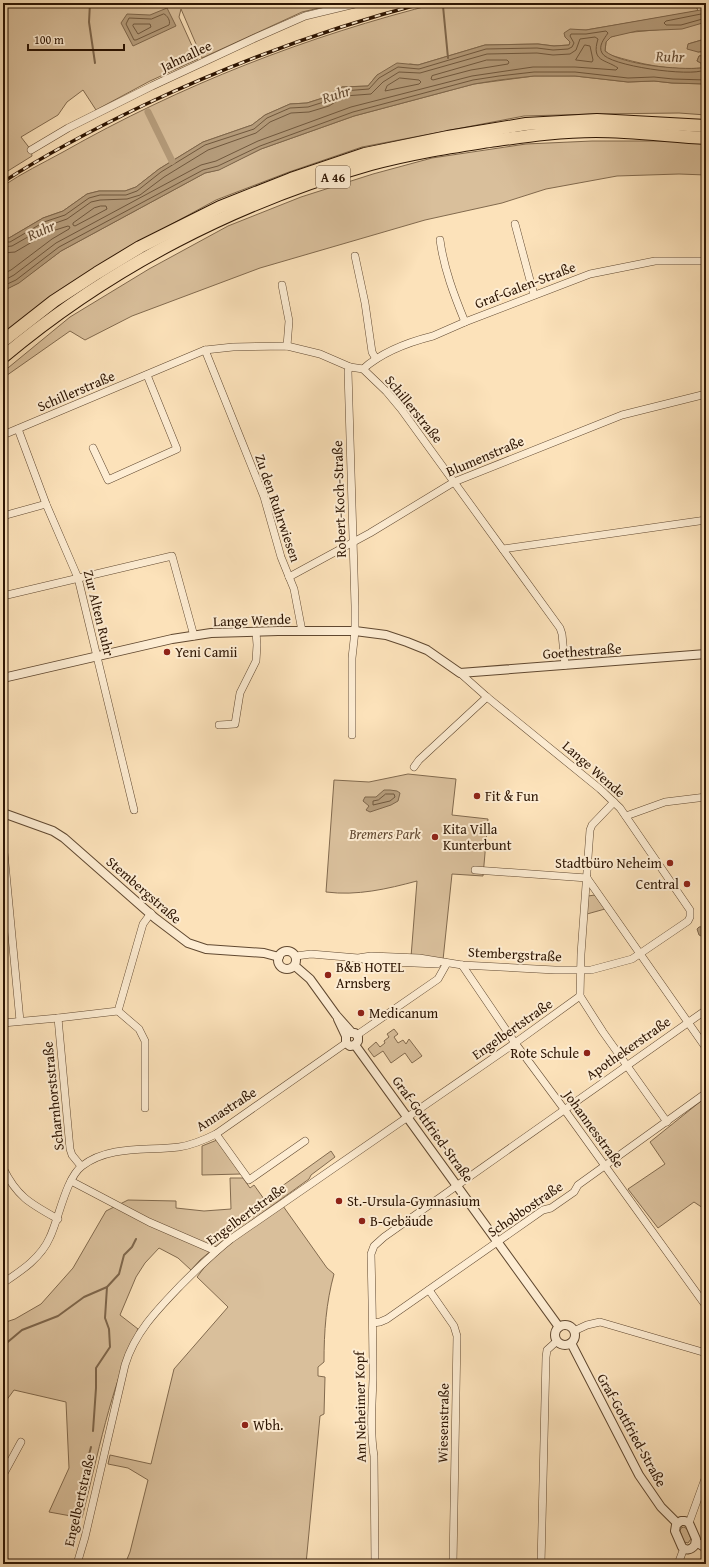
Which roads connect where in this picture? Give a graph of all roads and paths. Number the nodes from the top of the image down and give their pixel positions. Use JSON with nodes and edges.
{"nodes":[{"id":1,"x":359,"y":3,"type":"edge"},
{"id":2,"x":706,"y":126,"type":"edge"},
{"id":3,"x":706,"y":138,"type":"edge"},
{"id":4,"x":31,"y":150,"type":"dead end"},
{"id":5,"x":515,"y":224,"type":"dead end"},
{"id":6,"x":440,"y":240,"type":"dead end"},
{"id":7,"x":355,"y":256,"type":"dead end"},
{"id":8,"x":706,"y":261,"type":"edge"},
{"id":9,"x":282,"y":285,"type":"dead end"},
{"id":10,"x":534,"y":295,"type":"junction"},
{"id":11,"x":465,"y":322,"type":"junction"},
{"id":12,"x":3,"y":341,"type":"edge"},
{"id":13,"x":287,"y":346,"type":"junction"},
{"id":14,"x":205,"y":350,"type":"junction"},
{"id":15,"x":3,"y":357,"type":"edge"},
{"id":16,"x":376,"y":359,"type":"junction"},
{"id":17,"x":350,"y":368,"type":"junction"},
{"id":18,"x":363,"y":369,"type":"junction"},
{"id":19,"x":147,"y":375,"type":"junction"},
{"id":20,"x":706,"y":394,"type":"edge"},
{"id":21,"x":18,"y":429,"type":"junction"},
{"id":22,"x":3,"y":435,"type":"edge"},
{"id":23,"x":93,"y":448,"type":"dead end"},
{"id":24,"x":454,"y":482,"type":"junction"},
{"id":25,"x":46,"y":504,"type":"junction"},
{"id":26,"x":3,"y":516,"type":"edge"},
{"id":27,"x":706,"y":520,"type":"edge"},
{"id":28,"x":353,"y":541,"type":"junction"},
{"id":29,"x":502,"y":548,"type":"junction"},
{"id":30,"x":289,"y":577,"type":"junction"},
{"id":31,"x":78,"y":578,"type":"junction"},
{"id":32,"x":3,"y":596,"type":"edge"},
{"id":33,"x":302,"y":631,"type":"junction"},
{"id":34,"x":355,"y":631,"type":"junction"},
{"id":35,"x":256,"y":632,"type":"junction"},
{"id":36,"x":194,"y":636,"type":"junction"},
{"id":37,"x":706,"y":654,"type":"edge"},
{"id":38,"x":96,"y":657,"type":"junction"},
{"id":39,"x":565,"y":665,"type":"junction"},
{"id":40,"x":460,"y":673,"type":"junction"},
{"id":41,"x":3,"y":678,"type":"edge"},
{"id":42,"x":487,"y":697,"type":"junction"},
{"id":43,"x":219,"y":725,"type":"dead end"},
{"id":44,"x":352,"y":735,"type":"dead end"},
{"id":45,"x":414,"y":766,"type":"dead end"},
{"id":46,"x":706,"y":797,"type":"edge"},
{"id":47,"x":614,"y":802,"type":"junction"},
{"id":48,"x":134,"y":810,"type":"dead end"},
{"id":49,"x":4,"y":815,"type":"edge"},
{"id":50,"x":626,"y":816,"type":"junction"},
{"id":51,"x":3,"y":842,"type":"edge"},
{"id":52,"x":476,"y":870,"type":"dead end"},
{"id":53,"x":587,"y":878,"type":"junction"},
{"id":54,"x":151,"y":913,"type":"junction"},
{"id":55,"x":640,"y":954,"type":"junction"},
{"id":56,"x":296,"y":956,"type":"junction"},
{"id":57,"x":279,"y":957,"type":"junction"},
{"id":58,"x":447,"y":963,"type":"junction"},
{"id":59,"x":462,"y":965,"type":"junction"},
{"id":60,"x":295,"y":966,"type":"junction"},
{"id":61,"x":581,"y":970,"type":"junction"},
{"id":62,"x":580,"y":996,"type":"junction"},
{"id":63,"x":706,"y":1010,"type":"edge"},
{"id":64,"x":118,"y":1011,"type":"junction"},
{"id":65,"x":58,"y":1018,"type":"junction"},
{"id":66,"x":20,"y":1021,"type":"junction"},
{"id":67,"x":688,"y":1022,"type":"junction"},
{"id":68,"x":3,"y":1023,"type":"edge"},
{"id":69,"x":350,"y":1037,"type":"junction"},
{"id":70,"x":515,"y":1043,"type":"junction"},
{"id":71,"x":706,"y":1048,"type":"edge"},
{"id":72,"x":627,"y":1065,"type":"junction"},
{"id":73,"x":706,"y":1093,"type":"edge"},
{"id":74,"x":145,"y":1108,"type":"dead end"},
{"id":75,"x":564,"y":1109,"type":"junction"},
{"id":76,"x":407,"y":1116,"type":"junction"},
{"id":77,"x":667,"y":1122,"type":"junction"},
{"id":78,"x":216,"y":1134,"type":"junction"},
{"id":79,"x":305,"y":1141,"type":"dead end"},
{"id":80,"x":81,"y":1166,"type":"junction"},
{"id":81,"x":605,"y":1167,"type":"junction"},
{"id":82,"x":3,"y":1168,"type":"edge"},
{"id":83,"x":70,"y":1181,"type":"junction"},
{"id":84,"x":457,"y":1185,"type":"junction"},
{"id":85,"x":58,"y":1219,"type":"junction"},
{"id":86,"x":499,"y":1242,"type":"junction"},
{"id":87,"x":372,"y":1250,"type":"joint"},
{"id":88,"x":216,"y":1251,"type":"junction"},
{"id":89,"x":3,"y":1283,"type":"edge"},
{"id":90,"x":429,"y":1290,"type":"junction"},
{"id":91,"x":706,"y":1306,"type":"edge"},
{"id":92,"x":373,"y":1323,"type":"junction"},
{"id":93,"x":559,"y":1327,"type":"junction"},
{"id":94,"x":574,"y":1331,"type":"junction"},
{"id":95,"x":556,"y":1340,"type":"junction"},
{"id":96,"x":571,"y":1343,"type":"junction"},
{"id":97,"x":706,"y":1353,"type":"edge"},
{"id":98,"x":21,"y":1442,"type":"dead end"},
{"id":99,"x":3,"y":1475,"type":"edge"},
{"id":100,"x":706,"y":1476,"type":"edge"},
{"id":101,"x":677,"y":1523,"type":"junction"},
{"id":102,"x":689,"y":1523,"type":"junction"},
{"id":103,"x":696,"y":1542,"type":"junction"},
{"id":104,"x":684,"y":1548,"type":"junction"},
{"id":105,"x":706,"y":1548,"type":"edge"},
{"id":106,"x":77,"y":1564,"type":"edge"},
{"id":107,"x":375,"y":1564,"type":"edge"},
{"id":108,"x":453,"y":1564,"type":"edge"},
{"id":109,"x":541,"y":1564,"type":"edge"},
{"id":110,"x":678,"y":1564,"type":"edge"}],
"edges":[{"from":1,"to":4,"type":"street","name":"Jahnallee"},
{"from":2,"to":12,"type":"highway","number":"A 46"},
{"from":3,"to":15,"type":"highway","number":"A 46"},
{"from":5,"to":10,"type":"street"},
{"from":6,"to":11,"type":"street"},
{"from":7,"to":16,"type":"street"},
{"from":8,"to":10,"type":"street","name":"Graf-Galen-Straße"},
{"from":9,"to":13,"type":"street"},
{"from":10,"to":11,"type":"street","name":"Graf-Galen-Straße"},
{"from":11,"to":16,"type":"street","name":"Graf-Galen-Straße"},
{"from":13,"to":14,"type":"street","name":"Schillerstraße"},
{"from":13,"to":17,"type":"street","name":"Schillerstraße"},
{"from":14,"to":19,"type":"street","name":"Schillerstraße"},
{"from":14,"to":30,"type":"street","name":"Zu den Ruhrwiesen"},
{"from":16,"to":18,"type":"street","name":"Graf-Galen-Straße"},
{"from":17,"to":18,"type":"street","name":"Schillerstraße"},
{"from":17,"to":28,"type":"street","name":"Robert-Koch-Straße"},
{"from":18,"to":24,"type":"street","name":"Schillerstraße"},
{"from":19,"to":21,"type":"street","name":"Schillerstraße"},
{"from":19,"to":23,"type":"street"},
{"from":20,"to":24,"type":"street","name":"Blumenstraße"},
{"from":21,"to":22,"type":"street","name":"Schillerstraße"},
{"from":21,"to":25,"type":"street","name":"Zur Alten Ruhr"},
{"from":24,"to":28,"type":"street","name":"Blumenstraße"},
{"from":24,"to":29,"type":"street","name":"Schillerstraße"},
{"from":25,"to":26,"type":"street"},
{"from":25,"to":31,"type":"street","name":"Zur Alten Ruhr"},
{"from":27,"to":29,"type":"street"},
{"from":28,"to":30,"type":"street","name":"Blumenstraße"},
{"from":28,"to":34,"type":"street","name":"Robert-Koch-Straße"},
{"from":29,"to":39,"type":"street","name":"Schillerstraße"},
{"from":30,"to":33,"type":"street","name":"Zu den Ruhrwiesen"},
{"from":31,"to":32,"type":"street"},
{"from":31,"to":36,"type":"street"},
{"from":31,"to":38,"type":"street","name":"Zur Alten Ruhr"},
{"from":33,"to":34,"type":"street","name":"Lange Wende"},
{"from":33,"to":35,"type":"street","name":"Lange Wende"},
{"from":34,"to":40,"type":"street","name":"Lange Wende"},
{"from":34,"to":44,"type":"street","name":"Robert-Koch-Straße"},
{"from":35,"to":36,"type":"street","name":"Lange Wende"},
{"from":35,"to":43,"type":"street"},
{"from":36,"to":38,"type":"street","name":"Lange Wende"},
{"from":37,"to":39,"type":"street","name":"Goethestraße"},
{"from":38,"to":41,"type":"street","name":"Lange Wende"},
{"from":38,"to":48,"type":"street","name":"Zur Alten Ruhr"},
{"from":39,"to":40,"type":"street","name":"Goethestraße"},
{"from":40,"to":42,"type":"street","name":"Lange Wende"},
{"from":42,"to":45,"type":"street"},
{"from":42,"to":47,"type":"street","name":"Lange Wende"},
{"from":46,"to":50,"type":"street"},
{"from":47,"to":50,"type":"street","name":"Lange Wende"},
{"from":47,"to":53,"type":"street"},
{"from":49,"to":54,"type":"street","name":"Stembergstraße"},
{"from":50,"to":55,"type":"street","name":"Lange Wende"},
{"from":51,"to":66,"type":"street"},
{"from":52,"to":53,"type":"street"},
{"from":53,"to":55,"type":"street"},
{"from":53,"to":61,"type":"street"},
{"from":54,"to":57,"type":"street","name":"Stembergstraße"},
{"from":54,"to":64,"type":"street"},
{"from":55,"to":61,"type":"street"},
{"from":55,"to":67,"type":"street"},
{"from":56,"to":57,"type":"street"},
{"from":56,"to":58,"type":"street","name":"Stembergstraße"},
{"from":56,"to":60,"type":"street"},
{"from":57,"to":60,"type":"street"},
{"from":58,"to":59,"type":"street","name":"Stembergstraße"},
{"from":58,"to":69,"type":"street","name":"Annastraße"},
{"from":59,"to":61,"type":"street","name":"Stembergstraße"},
{"from":59,"to":70,"type":"street","name":"Johannesstraße"},
{"from":60,"to":69,"type":"street"},
{"from":61,"to":62,"type":"street"},
{"from":62,"to":70,"type":"street","name":"Engelbertstraße"},
{"from":62,"to":72,"type":"street"},
{"from":63,"to":67,"type":"street","name":"Apothekerstraße"},
{"from":64,"to":65,"type":"street"},
{"from":64,"to":74,"type":"street"},
{"from":65,"to":66,"type":"street"},
{"from":65,"to":80,"type":"street","name":"Scharnhorststraße"},
{"from":66,"to":68,"type":"street"},
{"from":67,"to":71,"type":"street"},
{"from":67,"to":72,"type":"street","name":"Apothekerstraße"},
{"from":69,"to":76,"type":"street","name":"Graf-Gottfried-Straße"},
{"from":69,"to":78,"type":"street","name":"Annastraße"},
{"from":70,"to":75,"type":"street","name":"Johannesstraße"},
{"from":70,"to":76,"type":"street","name":"Engelbertstraße"},
{"from":72,"to":75,"type":"street","name":"Apothekerstraße"},
{"from":72,"to":77,"type":"street"},
{"from":73,"to":77,"type":"street","name":"Schobbostraße"},
{"from":75,"to":81,"type":"street","name":"Johannesstraße"},
{"from":75,"to":84,"type":"street","name":"Apothekerstraße"},
{"from":76,"to":84,"type":"street","name":"Graf-Gottfried-Straße"},
{"from":76,"to":88,"type":"street","name":"Engelbertstraße"},
{"from":77,"to":81,"type":"street","name":"Schobbostraße"},
{"from":78,"to":79,"type":"street"},
{"from":78,"to":80,"type":"street","name":"Annastraße"},
{"from":80,"to":83,"type":"street"},
{"from":81,"to":86,"type":"street","name":"Schobbostraße"},
{"from":81,"to":91,"type":"street","name":"Johannesstraße"},
{"from":82,"to":85,"type":"street"},
{"from":83,"to":85,"type":"street"},
{"from":83,"to":88,"type":"street"},
{"from":84,"to":86,"type":"street","name":"Graf-Gottfried-Straße"},
{"from":84,"to":87,"type":"street","name":"Apothekerstraße"},
{"from":85,"to":89,"type":"street"},
{"from":86,"to":90,"type":"street","name":"Schobbostraße"},
{"from":86,"to":93,"type":"street","name":"Graf-Gottfried-Straße"},
{"from":87,"to":92,"type":"street","name":"Am Neheimer Kopf"},
{"from":88,"to":106,"type":"street","name":"Engelbertstraße"},
{"from":90,"to":92,"type":"street","name":"Schobbostraße"},
{"from":90,"to":108,"type":"street","name":"Wiesenstraße"},
{"from":92,"to":107,"type":"street","name":"Am Neheimer Kopf"},
{"from":93,"to":94,"type":"street"},
{"from":93,"to":95,"type":"street"},
{"from":94,"to":96,"type":"street"},
{"from":94,"to":97,"type":"street"},
{"from":95,"to":96,"type":"street"},
{"from":95,"to":109,"type":"street"},
{"from":96,"to":101,"type":"street","name":"Graf-Gottfried-Straße"},
{"from":98,"to":99,"type":"street"},
{"from":100,"to":102,"type":"street"},
{"from":101,"to":102,"type":"street"},
{"from":101,"to":104,"type":"street"},
{"from":102,"to":103,"type":"street"},
{"from":103,"to":104,"type":"street"},
{"from":103,"to":105,"type":"street"},
{"from":104,"to":110,"type":"street"}]}
